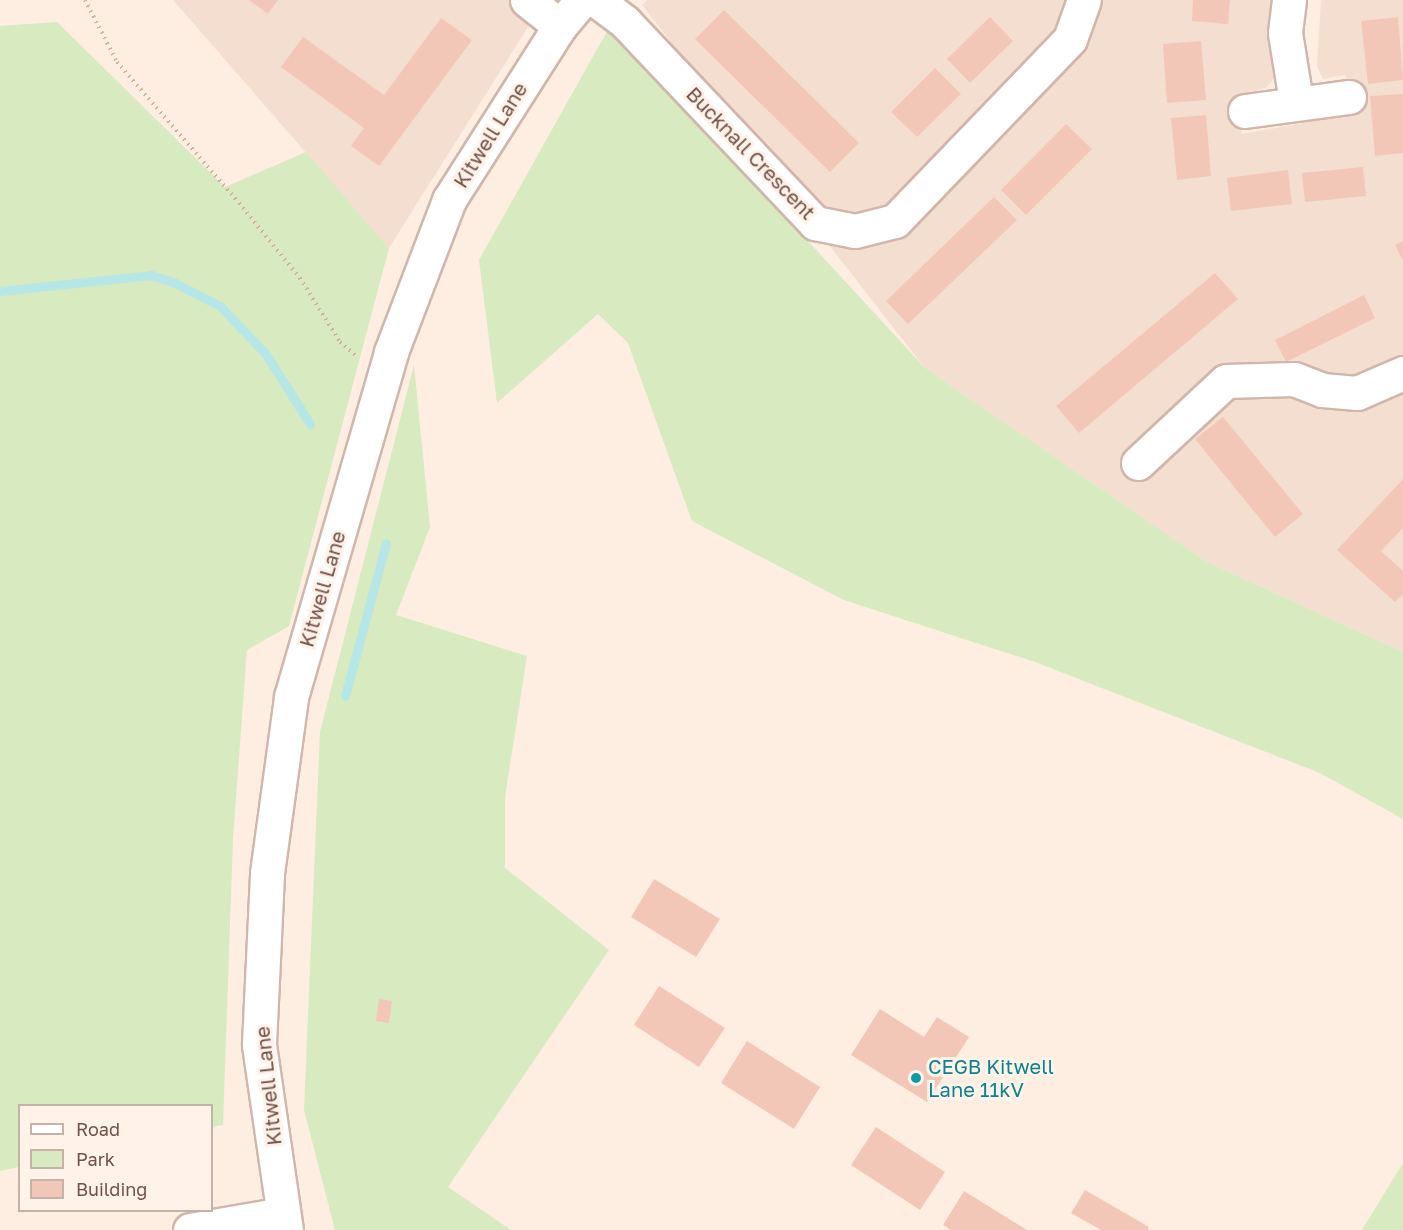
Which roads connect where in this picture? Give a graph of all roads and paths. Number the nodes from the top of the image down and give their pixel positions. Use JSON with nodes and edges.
{"nodes":[{"id":1,"x":85,"y":0,"type":"edge"},
{"id":2,"x":527,"y":0,"type":"edge"},
{"id":3,"x":582,"y":0,"type":"edge"},
{"id":4,"x":596,"y":0,"type":"edge"},
{"id":5,"x":1084,"y":0,"type":"edge"},
{"id":6,"x":1288,"y":0,"type":"edge"},
{"id":7,"x":560,"y":26,"type":"junction"},
{"id":8,"x":1348,"y":97,"type":"dead end"},
{"id":9,"x":1296,"y":101,"type":"junction"},
{"id":10,"x":1245,"y":111,"type":"dead end"},
{"id":11,"x":1403,"y":373,"type":"edge"},
{"id":12,"x":383,"y":379,"type":"junction"},
{"id":13,"x":1138,"y":463,"type":"dead end"},
{"id":14,"x":285,"y":1222,"type":"edge"},
{"id":15,"x":190,"y":1230,"type":"edge"}],
"edges":[{"from":1,"to":12,"type":"path"},
{"from":2,"to":7,"type":"street"},
{"from":3,"to":7,"type":"street","name":"Kitwell Lane"},
{"from":4,"to":5,"type":"street","name":"Bucknall Crescent"},
{"from":6,"to":9,"type":"street"},
{"from":7,"to":12,"type":"street","name":"Kitwell Lane"},
{"from":8,"to":9,"type":"street"},
{"from":9,"to":10,"type":"street"},
{"from":11,"to":13,"type":"street"},
{"from":12,"to":14,"type":"street","name":"Kitwell Lane"},
{"from":14,"to":15,"type":"street"}]}
